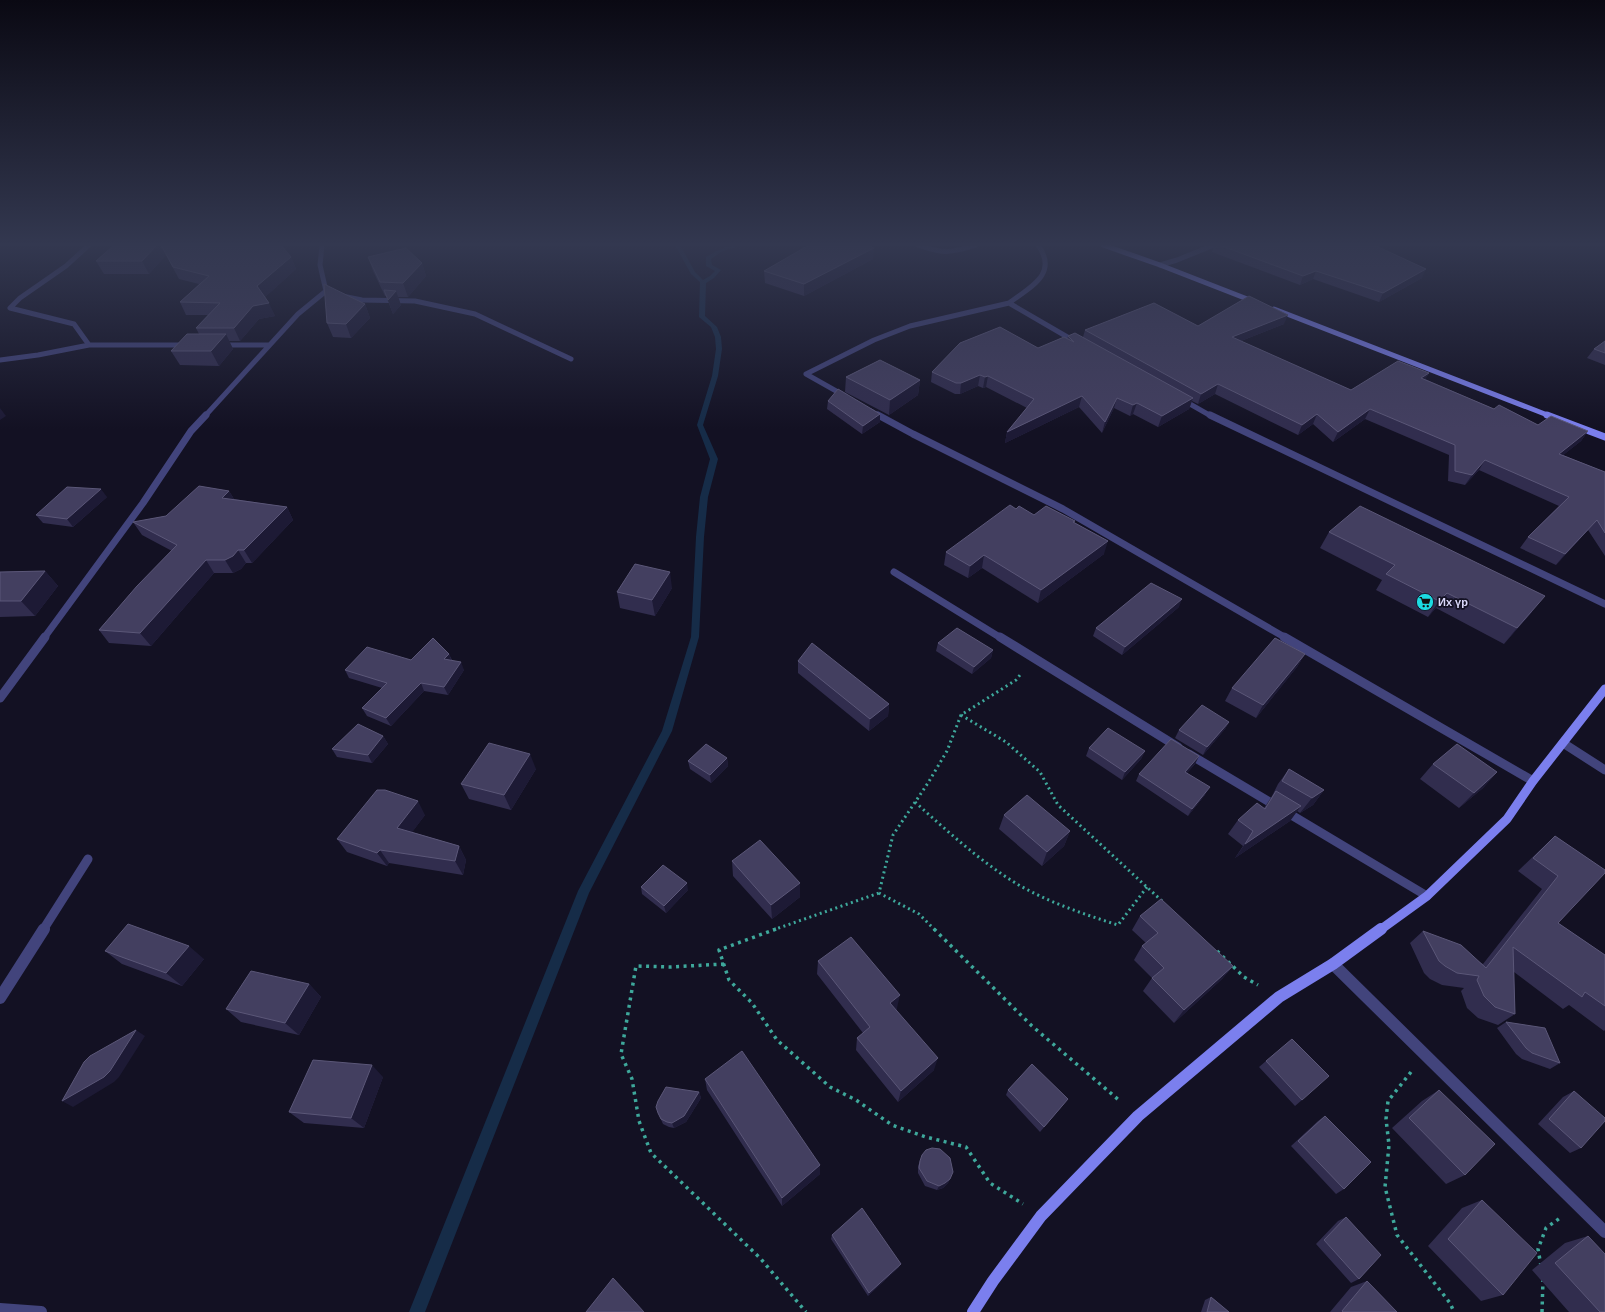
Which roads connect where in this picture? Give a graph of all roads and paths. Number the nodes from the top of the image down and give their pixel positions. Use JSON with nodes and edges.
{"nodes":[{"id":1,"x":12,"y":306,"type":"edge"},
{"id":2,"x":310,"y":306,"type":"edge"},
{"id":3,"x":439,"y":306,"type":"edge"},
{"id":4,"x":995,"y":306,"type":"edge"},
{"id":5,"x":1015,"y":306,"type":"edge"},
{"id":6,"x":1267,"y":306,"type":"edge"},
{"id":7,"x":1081,"y":344,"type":"edge"},
{"id":8,"x":89,"y":345,"type":"junction"},
{"id":9,"x":197,"y":345,"type":"edge"},
{"id":10,"x":213,"y":345,"type":"edge"},
{"id":11,"x":268,"y":345,"type":"junction"},
{"id":12,"x":571,"y":359,"type":"dead end"},
{"id":13,"x":0,"y":360,"type":"edge"},
{"id":14,"x":1176,"y":396,"type":"edge"},
{"id":15,"x":853,"y":400,"type":"edge"},
{"id":16,"x":866,"y":408,"type":"edge"},
{"id":17,"x":1605,"y":437,"type":"edge"},
{"id":18,"x":894,"y":572,"type":"dead end"},
{"id":19,"x":1605,"y":604,"type":"edge"},
{"id":20,"x":1033,"y":659,"type":"junction"},
{"id":21,"x":1605,"y":690,"type":"edge"},
{"id":22,"x":0,"y":698,"type":"edge"},
{"id":23,"x":961,"y":715,"type":"junction"},
{"id":24,"x":1563,"y":744,"type":"junction"},
{"id":25,"x":1605,"y":770,"type":"edge"},
{"id":26,"x":1533,"y":781,"type":"junction"},
{"id":27,"x":915,"y":802,"type":"junction"},
{"id":28,"x":88,"y":859,"type":"dead end"},
{"id":29,"x":1147,"y":887,"type":"junction"},
{"id":30,"x":879,"y":893,"type":"junction"},
{"id":31,"x":1427,"y":896,"type":"junction"},
{"id":32,"x":1167,"y":906,"type":"edge"},
{"id":33,"x":1211,"y":946,"type":"edge"},
{"id":34,"x":724,"y":964,"type":"junction"},
{"id":35,"x":1333,"y":964,"type":"junction"},
{"id":36,"x":1279,"y":997,"type":"junction"},
{"id":37,"x":0,"y":998,"type":"edge"},
{"id":38,"x":1426,"y":1055,"type":"junction"},
{"id":39,"x":1138,"y":1116,"type":"junction"},
{"id":40,"x":1579,"y":1206,"type":"junction"},
{"id":41,"x":1041,"y":1216,"type":"junction"},
{"id":42,"x":1605,"y":1232,"type":"edge"},
{"id":43,"x":1541,"y":1269,"type":"dead end"},
{"id":44,"x":1542,"y":1276,"type":"dead end"},
{"id":45,"x":0,"y":1309,"type":"edge"},
{"id":46,"x":41,"y":1312,"type":"edge"},
{"id":47,"x":806,"y":1312,"type":"edge"},
{"id":48,"x":973,"y":1312,"type":"edge"},
{"id":49,"x":1454,"y":1312,"type":"edge"},
{"id":50,"x":1542,"y":1312,"type":"edge"}],
"edges":[{"from":1,"to":8,"type":"street"},
{"from":2,"to":11,"type":"street"},
{"from":3,"to":12,"type":"street"},
{"from":4,"to":15,"type":"street"},
{"from":5,"to":7,"type":"street"},
{"from":6,"to":17,"type":"street"},
{"from":8,"to":9,"type":"street"},
{"from":8,"to":13,"type":"street"},
{"from":10,"to":11,"type":"street"},
{"from":11,"to":22,"type":"street"},
{"from":14,"to":19,"type":"street"},
{"from":16,"to":26,"type":"street"},
{"from":18,"to":20,"type":"street"},
{"from":20,"to":23,"type":"path"},
{"from":20,"to":31,"type":"street"},
{"from":21,"to":24,"type":"street"},
{"from":23,"to":27,"type":"path"},
{"from":23,"to":29,"type":"path"},
{"from":24,"to":25,"type":"street"},
{"from":24,"to":26,"type":"street"},
{"from":26,"to":31,"type":"street"},
{"from":27,"to":29,"type":"path"},
{"from":27,"to":30,"type":"path"},
{"from":28,"to":37,"type":"street"},
{"from":29,"to":32,"type":"path"},
{"from":30,"to":34,"type":"path"},
{"from":30,"to":39,"type":"path"},
{"from":31,"to":35,"type":"street"},
{"from":33,"to":36,"type":"path"},
{"from":34,"to":41,"type":"path"},
{"from":34,"to":47,"type":"path"},
{"from":35,"to":36,"type":"street"},
{"from":35,"to":38,"type":"street"},
{"from":36,"to":39,"type":"street"},
{"from":38,"to":40,"type":"street"},
{"from":38,"to":49,"type":"path"},
{"from":39,"to":41,"type":"street"},
{"from":40,"to":42,"type":"street"},
{"from":40,"to":43,"type":"path"},
{"from":41,"to":48,"type":"street"},
{"from":44,"to":50,"type":"path"},
{"from":45,"to":46,"type":"street"}]}
